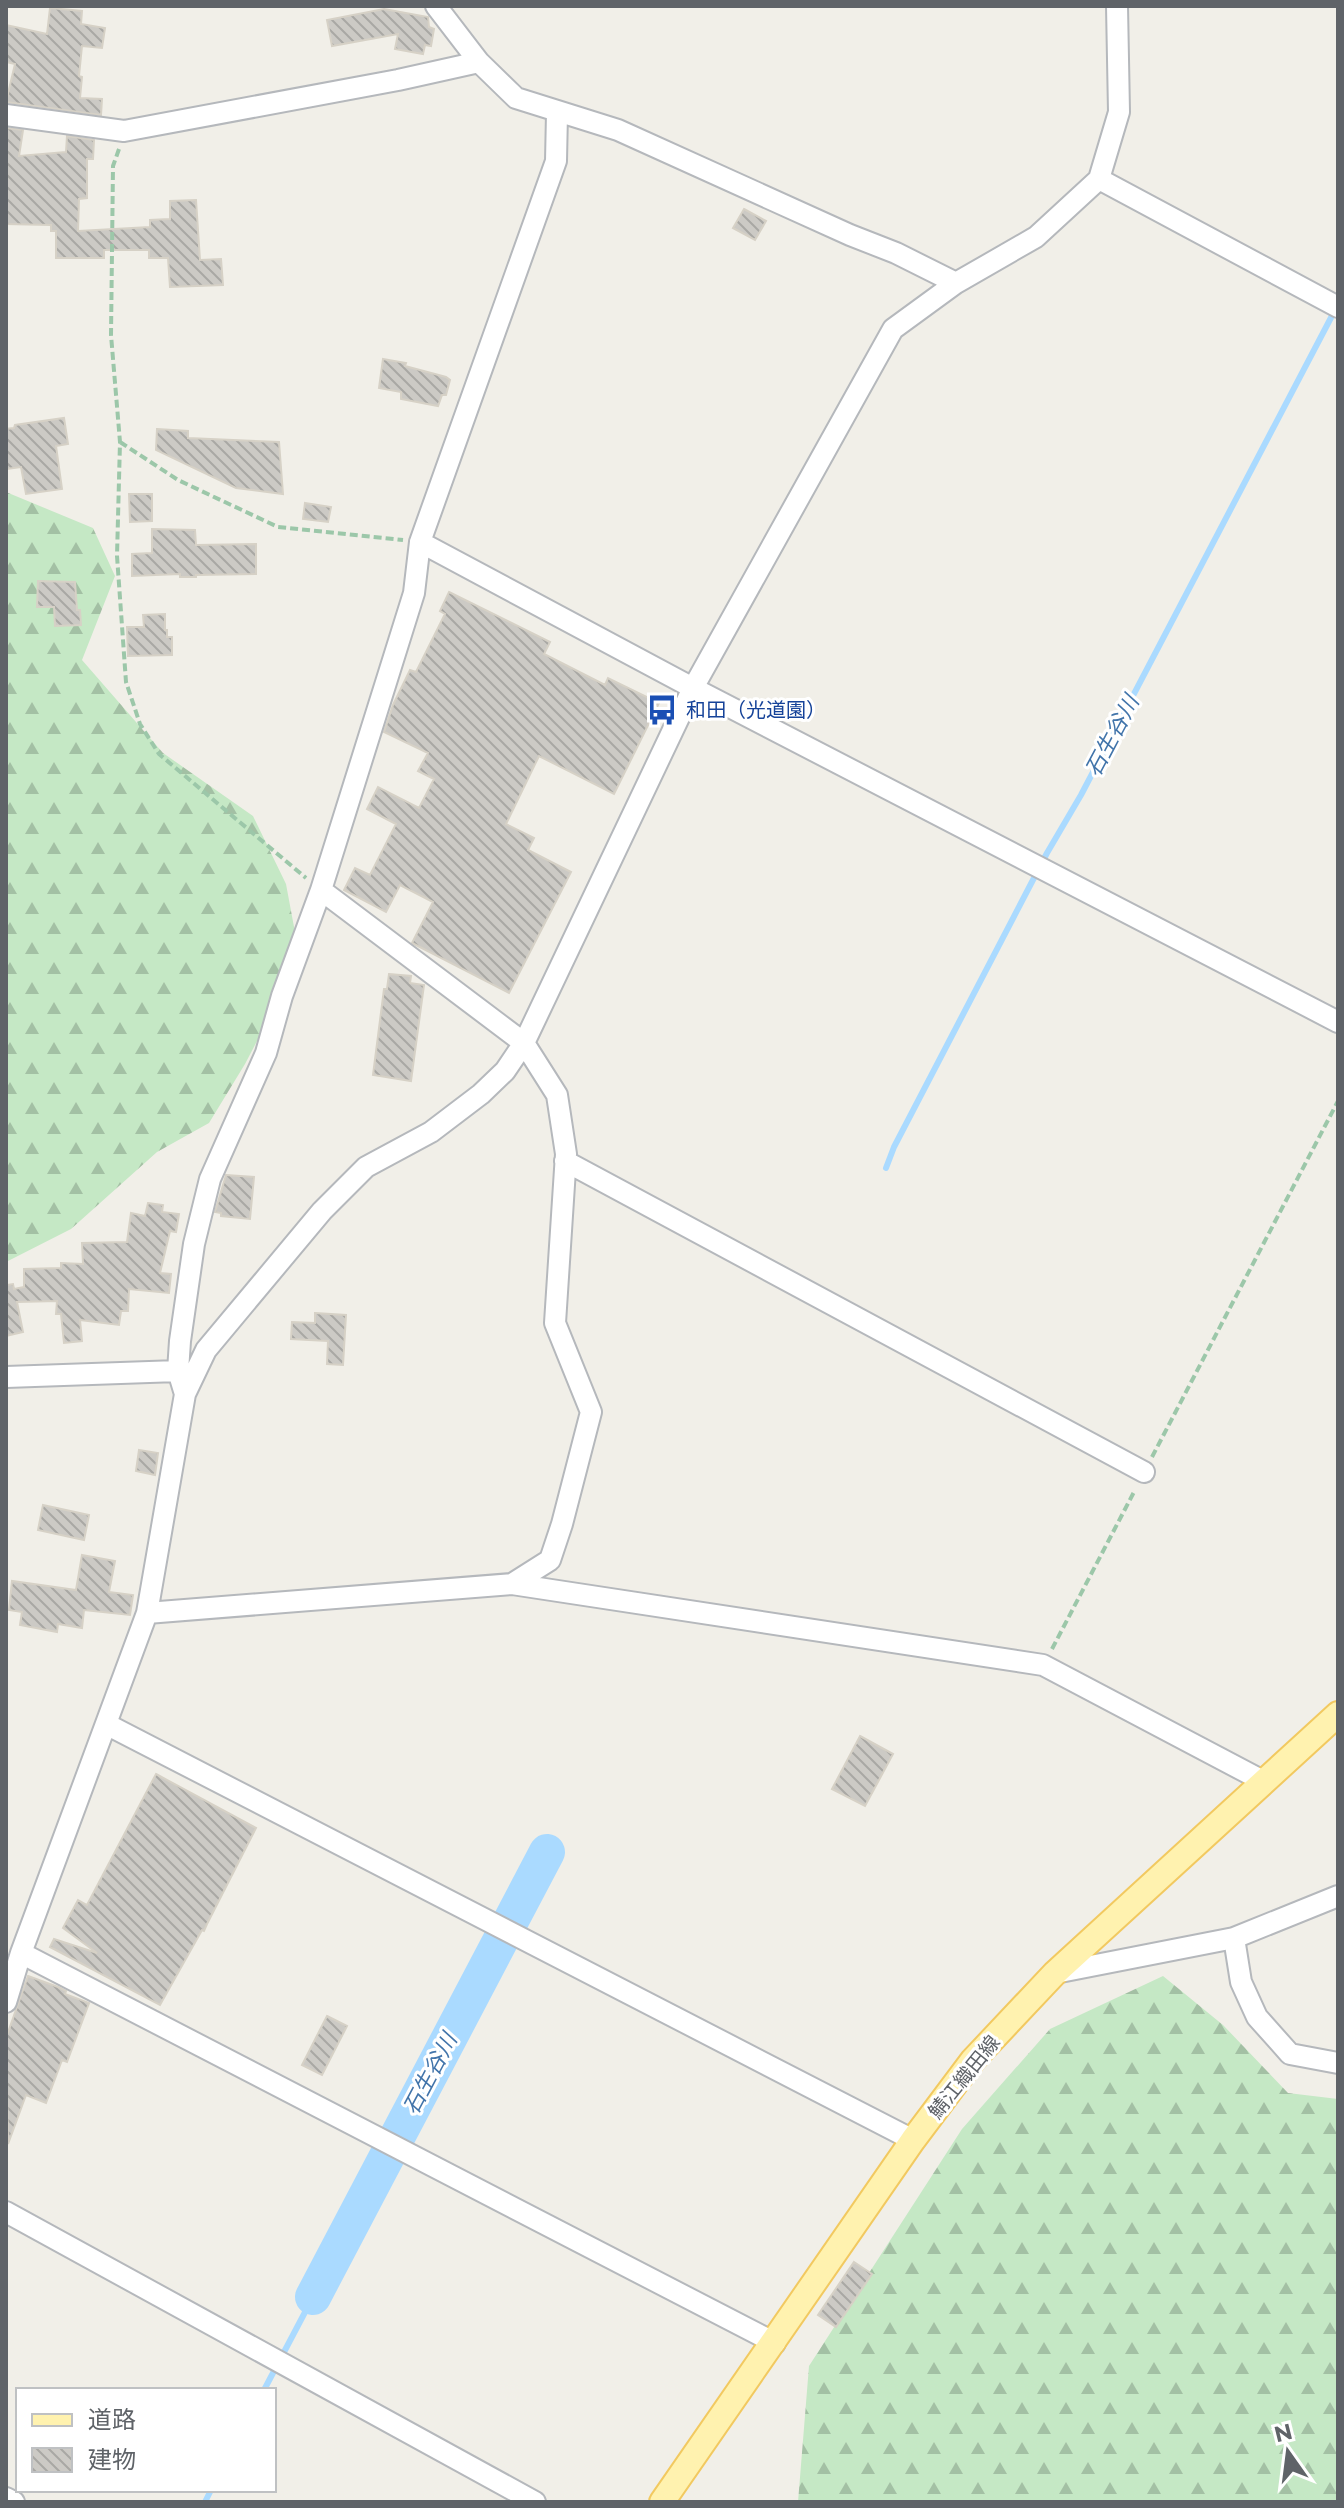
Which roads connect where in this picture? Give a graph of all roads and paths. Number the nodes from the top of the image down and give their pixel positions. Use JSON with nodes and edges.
{"nodes":[{"id":1,"x":436,"y":6,"type":"edge"},
{"id":2,"x":1117,"y":6,"type":"edge"},
{"id":3,"x":479,"y":62,"type":"junction"},
{"id":4,"x":557,"y":113,"type":"junction"},
{"id":5,"x":6,"y":115,"type":"edge"},
{"id":6,"x":124,"y":131,"type":"junction"},
{"id":7,"x":1099,"y":179,"type":"junction"},
{"id":8,"x":956,"y":283,"type":"junction"},
{"id":9,"x":1338,"y":307,"type":"edge"},
{"id":10,"x":120,"y":442,"type":"junction"},
{"id":11,"x":420,"y":542,"type":"junction"},
{"id":12,"x":693,"y":688,"type":"junction"},
{"id":13,"x":321,"y":890,"type":"junction"},
{"id":14,"x":1338,"y":1022,"type":"edge"},
{"id":15,"x":524,"y":1043,"type":"junction"},
{"id":16,"x":1338,"y":1101,"type":"edge"},
{"id":17,"x":565,"y":1161,"type":"junction"},
{"id":18,"x":178,"y":1371,"type":"junction"},
{"id":19,"x":6,"y":1377,"type":"edge"},
{"id":20,"x":185,"y":1394,"type":"junction"},
{"id":21,"x":1144,"y":1472,"type":"junction"},
{"id":22,"x":512,"y":1584,"type":"junction"},
{"id":23,"x":147,"y":1613,"type":"junction"},
{"id":24,"x":1043,"y":1665,"type":"junction"},
{"id":25,"x":1338,"y":1714,"type":"edge"},
{"id":26,"x":108,"y":1725,"type":"junction"},
{"id":27,"x":1265,"y":1782,"type":"junction"},
{"id":28,"x":1338,"y":1896,"type":"edge"},
{"id":29,"x":1234,"y":1938,"type":"junction"},
{"id":30,"x":21,"y":1953,"type":"junction"},
{"id":31,"x":1055,"y":1973,"type":"junction"},
{"id":32,"x":6,"y":2002,"type":"edge"},
{"id":33,"x":1338,"y":2063,"type":"edge"},
{"id":34,"x":913,"y":2140,"type":"junction"},
{"id":35,"x":6,"y":2212,"type":"edge"},
{"id":36,"x":775,"y":2343,"type":"junction"},
{"id":37,"x":6,"y":2498,"type":"edge"},
{"id":38,"x":14,"y":2502,"type":"edge"},
{"id":39,"x":535,"y":2502,"type":"edge"},
{"id":40,"x":662,"y":2502,"type":"edge"}],
"edges":[{"from":1,"to":3,"type":"street"},
{"from":2,"to":7,"type":"street"},
{"from":3,"to":4,"type":"street"},
{"from":3,"to":6,"type":"street"},
{"from":4,"to":8,"type":"street"},
{"from":4,"to":11,"type":"street"},
{"from":5,"to":6,"type":"street"},
{"from":6,"to":10,"type":"path"},
{"from":7,"to":8,"type":"street"},
{"from":7,"to":9,"type":"street"},
{"from":8,"to":12,"type":"street"},
{"from":10,"to":11,"type":"path"},
{"from":10,"to":13,"type":"path"},
{"from":11,"to":12,"type":"street"},
{"from":11,"to":13,"type":"street"},
{"from":12,"to":14,"type":"street"},
{"from":12,"to":15,"type":"street"},
{"from":13,"to":15,"type":"street"},
{"from":13,"to":18,"type":"street"},
{"from":15,"to":17,"type":"street"},
{"from":15,"to":20,"type":"street"},
{"from":16,"to":21,"type":"path"},
{"from":17,"to":21,"type":"street"},
{"from":17,"to":22,"type":"street"},
{"from":18,"to":19,"type":"street"},
{"from":18,"to":20,"type":"street"},
{"from":20,"to":23,"type":"street"},
{"from":21,"to":24,"type":"path"},
{"from":22,"to":23,"type":"street"},
{"from":22,"to":24,"type":"street"},
{"from":23,"to":26,"type":"street"},
{"from":24,"to":27,"type":"street"},
{"from":25,"to":27,"type":"main road","name":"鯖江織田線"},
{"from":26,"to":30,"type":"street"},
{"from":26,"to":34,"type":"street"},
{"from":27,"to":31,"type":"main road","name":"鯖江織田線"},
{"from":28,"to":29,"type":"street"},
{"from":29,"to":31,"type":"street"},
{"from":29,"to":33,"type":"street"},
{"from":30,"to":32,"type":"street"},
{"from":30,"to":36,"type":"street"},
{"from":31,"to":34,"type":"main road","name":"鯖江織田線"},
{"from":34,"to":36,"type":"main road","name":"鯖江織田線"},
{"from":35,"to":39,"type":"street"},
{"from":36,"to":40,"type":"main road","name":"鯖江織田線"},
{"from":37,"to":38,"type":"street"}]}
